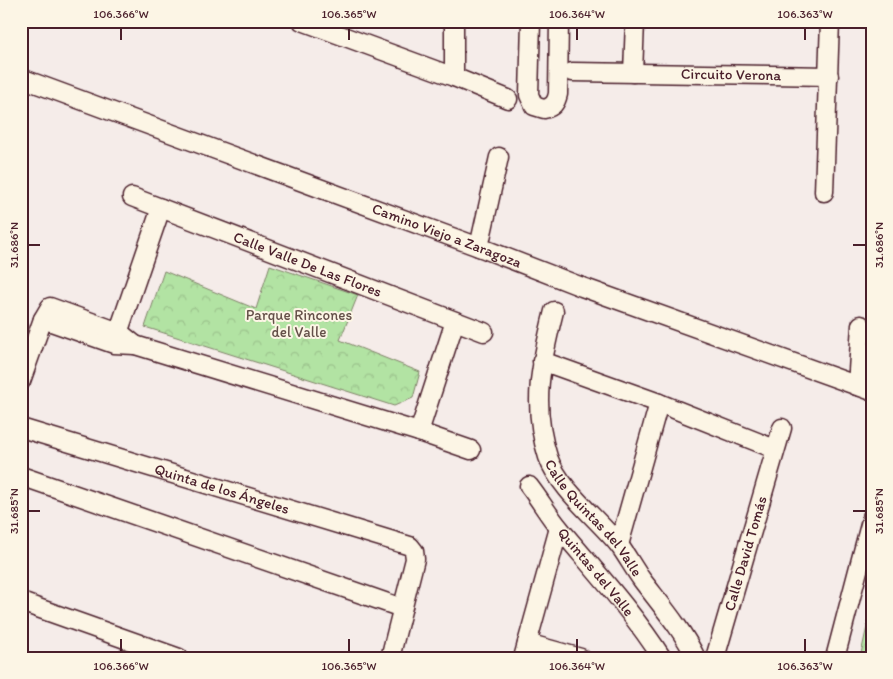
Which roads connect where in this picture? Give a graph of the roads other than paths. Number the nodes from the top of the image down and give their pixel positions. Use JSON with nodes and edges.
{"nodes":[{"id":1,"x":302,"y":21,"type":"edge"},
{"id":2,"x":454,"y":21,"type":"edge"},
{"id":3,"x":531,"y":21,"type":"edge"},
{"id":4,"x":559,"y":21,"type":"edge"},
{"id":5,"x":635,"y":21,"type":"edge"},
{"id":6,"x":830,"y":21,"type":"edge"},
{"id":7,"x":572,"y":72,"type":"dead end"},
{"id":8,"x":633,"y":73,"type":"junction"},
{"id":9,"x":829,"y":76,"type":"junction"},
{"id":10,"x":454,"y":77,"type":"junction"},
{"id":11,"x":21,"y":78,"type":"edge"},
{"id":12,"x":508,"y":99,"type":"dead end"},
{"id":13,"x":499,"y":156,"type":"dead end"},
{"id":14,"x":824,"y":192,"type":"dead end"},
{"id":15,"x":132,"y":197,"type":"dead end"},
{"id":16,"x":161,"y":208,"type":"junction"},
{"id":17,"x":479,"y":247,"type":"junction"},
{"id":18,"x":554,"y":312,"type":"dead end"},
{"id":19,"x":455,"y":321,"type":"junction"},
{"id":20,"x":861,"y":325,"type":"dead end"},
{"id":21,"x":484,"y":332,"type":"dead end"},
{"id":22,"x":117,"y":338,"type":"junction"},
{"id":23,"x":542,"y":360,"type":"junction"},
{"id":24,"x":21,"y":381,"type":"edge"},
{"id":25,"x":865,"y":388,"type":"edge"},
{"id":26,"x":659,"y":403,"type":"junction"},
{"id":27,"x":21,"y":428,"type":"edge"},
{"id":28,"x":782,"y":428,"type":"dead end"},
{"id":29,"x":419,"y":432,"type":"junction"},
{"id":30,"x":775,"y":449,"type":"junction"},
{"id":31,"x":471,"y":450,"type":"dead end"},
{"id":32,"x":21,"y":476,"type":"edge"},
{"id":33,"x":529,"y":486,"type":"dead end"},
{"id":34,"x":872,"y":517,"type":"edge"},
{"id":35,"x":559,"y":528,"type":"junction"},
{"id":36,"x":619,"y":545,"type":"junction"},
{"id":37,"x":21,"y":602,"type":"edge"},
{"id":38,"x":402,"y":608,"type":"junction"},
{"id":39,"x":525,"y":651,"type":"edge"},
{"id":40,"x":179,"y":658,"type":"edge"},
{"id":41,"x":390,"y":658,"type":"edge"},
{"id":42,"x":581,"y":658,"type":"edge"},
{"id":43,"x":662,"y":658,"type":"edge"},
{"id":44,"x":696,"y":658,"type":"edge"},
{"id":45,"x":715,"y":658,"type":"edge"},
{"id":46,"x":835,"y":658,"type":"edge"}],
"edges":[{"from":1,"to":10,"type":"street"},
{"from":2,"to":10,"type":"street"},
{"from":3,"to":4,"type":"street"},
{"from":5,"to":8,"type":"street"},
{"from":6,"to":9,"type":"street"},
{"from":7,"to":8,"type":"street","name":"Circuito Verona"},
{"from":8,"to":9,"type":"street","name":"Circuito Verona"},
{"from":9,"to":14,"type":"street"},
{"from":10,"to":12,"type":"street"},
{"from":11,"to":17,"type":"street","name":"Camino Viejo a Zaragoza"},
{"from":13,"to":17,"type":"street"},
{"from":15,"to":16,"type":"street","name":"Calle Valle De Las Flores"},
{"from":16,"to":19,"type":"street","name":"Calle Valle De Las Flores"},
{"from":16,"to":22,"type":"street"},
{"from":17,"to":25,"type":"street","name":"Camino Viejo a Zaragoza"},
{"from":18,"to":23,"type":"street","name":"Calle Quintas del Valle"},
{"from":19,"to":21,"type":"street","name":"Calle Valle De Las Flores"},
{"from":19,"to":29,"type":"street"},
{"from":20,"to":25,"type":"street"},
{"from":22,"to":24,"type":"street"},
{"from":22,"to":29,"type":"street"},
{"from":23,"to":26,"type":"street"},
{"from":23,"to":36,"type":"street","name":"Calle Quintas del Valle"},
{"from":26,"to":30,"type":"street"},
{"from":26,"to":36,"type":"street"},
{"from":27,"to":38,"type":"street","name":"Quinta de los Ángeles"},
{"from":28,"to":30,"type":"street","name":"Calle David Tomás"},
{"from":29,"to":31,"type":"street"},
{"from":30,"to":45,"type":"street","name":"Calle David Tomás"},
{"from":32,"to":38,"type":"street"},
{"from":33,"to":35,"type":"street","name":"Quintas del Valle"},
{"from":34,"to":46,"type":"street"},
{"from":35,"to":39,"type":"street"},
{"from":35,"to":43,"type":"street","name":"Quintas del Valle"},
{"from":36,"to":44,"type":"street","name":"Calle Quintas del Valle"},
{"from":37,"to":40,"type":"street"},
{"from":38,"to":41,"type":"street"},
{"from":39,"to":42,"type":"street"}]}
